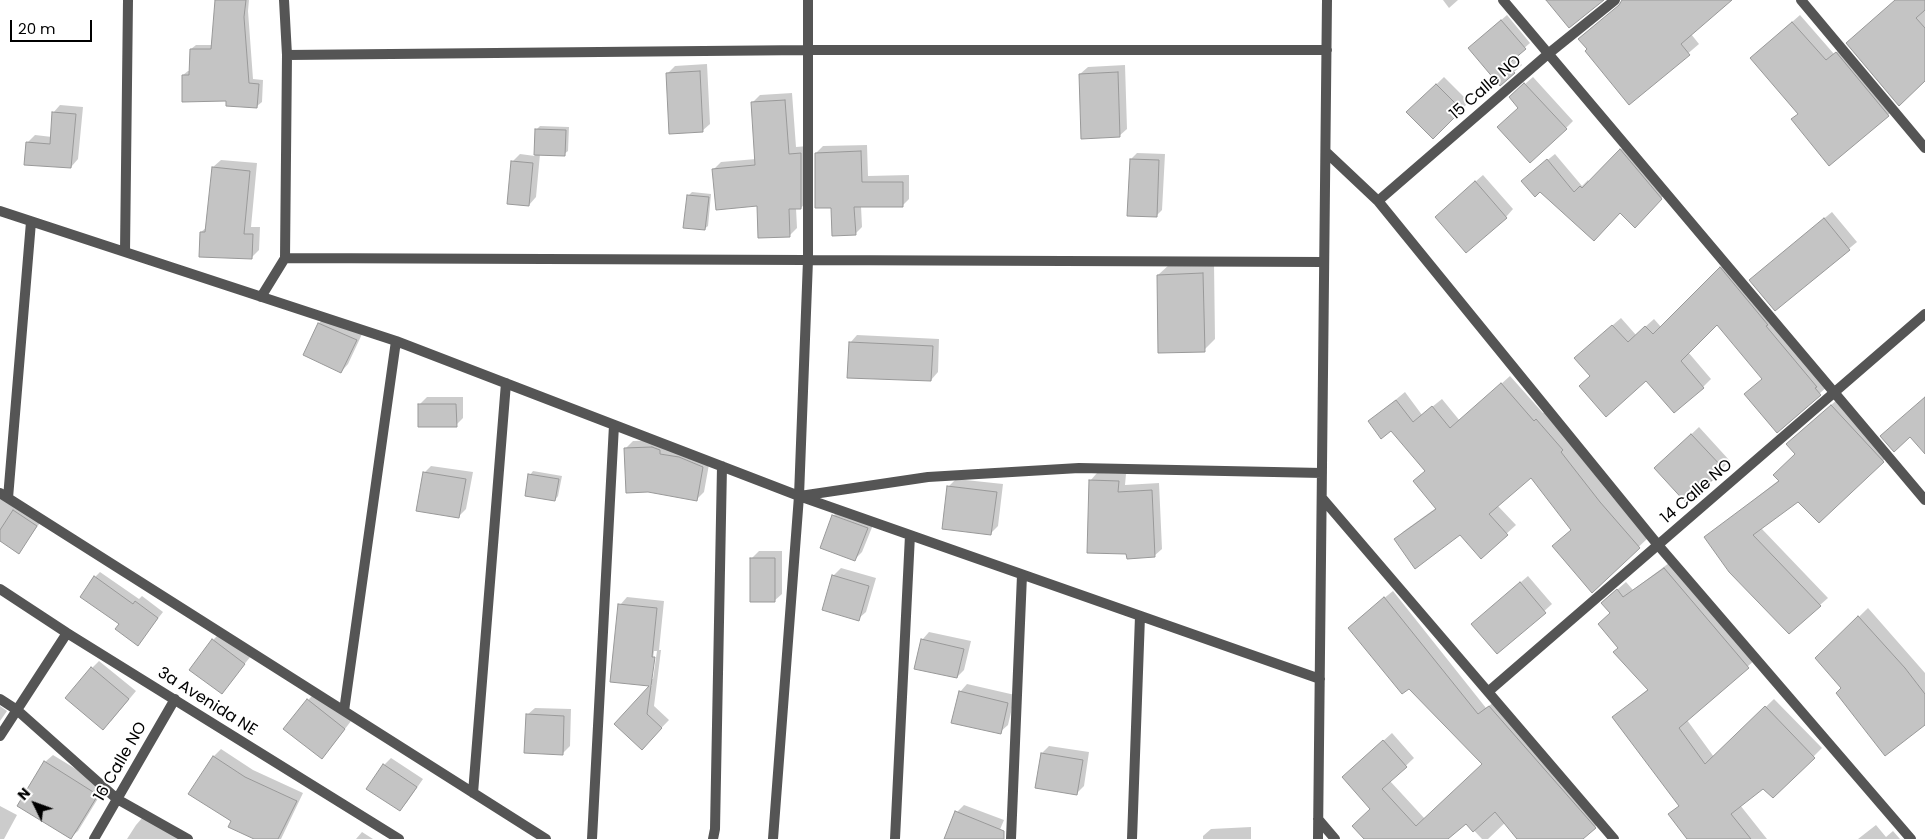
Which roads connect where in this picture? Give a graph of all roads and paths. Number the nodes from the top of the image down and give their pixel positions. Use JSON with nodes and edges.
{"nodes":[{"id":1,"x":128,"y":0,"type":"edge"},
{"id":2,"x":284,"y":0,"type":"edge"},
{"id":3,"x":808,"y":0,"type":"edge"},
{"id":4,"x":1327,"y":0,"type":"edge"},
{"id":5,"x":1503,"y":0,"type":"edge"},
{"id":6,"x":1615,"y":0,"type":"edge"},
{"id":7,"x":1801,"y":0,"type":"edge"},
{"id":8,"x":808,"y":50,"type":"junction"},
{"id":9,"x":1327,"y":50,"type":"junction"},
{"id":10,"x":1548,"y":54,"type":"junction"},
{"id":11,"x":287,"y":55,"type":"junction"},
{"id":12,"x":1925,"y":148,"type":"edge"},
{"id":13,"x":1326,"y":152,"type":"junction"},
{"id":14,"x":1378,"y":201,"type":"junction"},
{"id":15,"x":0,"y":211,"type":"edge"},
{"id":16,"x":31,"y":222,"type":"junction"},
{"id":17,"x":125,"y":252,"type":"junction"},
{"id":18,"x":286,"y":258,"type":"junction"},
{"id":19,"x":808,"y":260,"type":"junction"},
{"id":20,"x":1324,"y":262,"type":"junction"},
{"id":21,"x":261,"y":297,"type":"junction"},
{"id":22,"x":1925,"y":314,"type":"edge"},
{"id":23,"x":396,"y":341,"type":"junction"},
{"id":24,"x":506,"y":383,"type":"junction"},
{"id":25,"x":1834,"y":393,"type":"junction"},
{"id":26,"x":614,"y":425,"type":"junction"},
{"id":27,"x":722,"y":466,"type":"junction"},
{"id":28,"x":1322,"y":473,"type":"junction"},
{"id":29,"x":4,"y":496,"type":"edge"},
{"id":30,"x":799,"y":496,"type":"junction"},
{"id":31,"x":1322,"y":498,"type":"junction"},
{"id":32,"x":1925,"y":500,"type":"edge"},
{"id":33,"x":910,"y":535,"type":"junction"},
{"id":34,"x":1658,"y":545,"type":"junction"},
{"id":35,"x":1022,"y":575,"type":"junction"},
{"id":36,"x":0,"y":589,"type":"edge"},
{"id":37,"x":1140,"y":616,"type":"junction"},
{"id":38,"x":67,"y":633,"type":"junction"},
{"id":39,"x":1320,"y":679,"type":"junction"},
{"id":40,"x":1489,"y":691,"type":"junction"},
{"id":41,"x":0,"y":698,"type":"edge"},
{"id":42,"x":175,"y":699,"type":"junction"},
{"id":43,"x":17,"y":710,"type":"junction"},
{"id":44,"x":344,"y":711,"type":"junction"},
{"id":45,"x":0,"y":736,"type":"edge"},
{"id":46,"x":473,"y":793,"type":"junction"},
{"id":47,"x":117,"y":799,"type":"junction"},
{"id":48,"x":1318,"y":819,"type":"junction"},
{"id":49,"x":94,"y":839,"type":"edge"},
{"id":50,"x":188,"y":839,"type":"edge"},
{"id":51,"x":399,"y":839,"type":"edge"},
{"id":52,"x":546,"y":839,"type":"edge"},
{"id":53,"x":592,"y":839,"type":"edge"},
{"id":54,"x":713,"y":839,"type":"edge"},
{"id":55,"x":773,"y":839,"type":"edge"},
{"id":56,"x":895,"y":839,"type":"edge"},
{"id":57,"x":1011,"y":839,"type":"edge"},
{"id":58,"x":1132,"y":839,"type":"edge"},
{"id":59,"x":1318,"y":839,"type":"edge"},
{"id":60,"x":1335,"y":839,"type":"edge"},
{"id":61,"x":1614,"y":839,"type":"edge"},
{"id":62,"x":1911,"y":839,"type":"edge"}],
"edges":[{"from":1,"to":17,"type":"street"},
{"from":2,"to":11,"type":"street"},
{"from":3,"to":8,"type":"street"},
{"from":4,"to":9,"type":"street"},
{"from":5,"to":10,"type":"street"},
{"from":6,"to":10,"type":"street","name":"15 Calle NO"},
{"from":7,"to":12,"type":"street"},
{"from":8,"to":9,"type":"street"},
{"from":8,"to":11,"type":"street"},
{"from":8,"to":19,"type":"street"},
{"from":9,"to":13,"type":"street"},
{"from":10,"to":14,"type":"street","name":"15 Calle NO"},
{"from":10,"to":25,"type":"street"},
{"from":11,"to":18,"type":"street"},
{"from":13,"to":14,"type":"street"},
{"from":13,"to":20,"type":"street"},
{"from":14,"to":34,"type":"street"},
{"from":15,"to":16,"type":"street"},
{"from":16,"to":17,"type":"street"},
{"from":16,"to":29,"type":"street"},
{"from":17,"to":21,"type":"street"},
{"from":18,"to":19,"type":"street"},
{"from":18,"to":21,"type":"street"},
{"from":19,"to":20,"type":"street"},
{"from":19,"to":30,"type":"street"},
{"from":20,"to":28,"type":"street"},
{"from":21,"to":23,"type":"street"},
{"from":22,"to":25,"type":"street","name":"14 Calle NO"},
{"from":23,"to":24,"type":"street"},
{"from":23,"to":44,"type":"street"},
{"from":24,"to":26,"type":"street"},
{"from":24,"to":46,"type":"street"},
{"from":25,"to":32,"type":"street"},
{"from":25,"to":34,"type":"street","name":"14 Calle NO"},
{"from":26,"to":27,"type":"street"},
{"from":26,"to":53,"type":"street"},
{"from":27,"to":30,"type":"street"},
{"from":27,"to":54,"type":"street"},
{"from":28,"to":30,"type":"street"},
{"from":28,"to":31,"type":"street"},
{"from":29,"to":44,"type":"street"},
{"from":30,"to":33,"type":"street"},
{"from":30,"to":55,"type":"street"},
{"from":31,"to":39,"type":"street"},
{"from":31,"to":40,"type":"street"},
{"from":33,"to":35,"type":"street"},
{"from":33,"to":56,"type":"street"},
{"from":34,"to":40,"type":"street","name":"14 Calle NO"},
{"from":34,"to":62,"type":"street"},
{"from":35,"to":37,"type":"street"},
{"from":35,"to":57,"type":"street"},
{"from":36,"to":38,"type":"street","name":"3a Avenida NE"},
{"from":37,"to":39,"type":"street"},
{"from":37,"to":58,"type":"street"},
{"from":38,"to":42,"type":"street","name":"3a Avenida NE"},
{"from":38,"to":43,"type":"street"},
{"from":39,"to":48,"type":"street"},
{"from":40,"to":61,"type":"street"},
{"from":41,"to":43,"type":"street"},
{"from":42,"to":47,"type":"street","name":"16 Calle NO"},
{"from":42,"to":51,"type":"street","name":"3a Avenida NE"},
{"from":43,"to":45,"type":"street"},
{"from":43,"to":47,"type":"street"},
{"from":44,"to":46,"type":"street"},
{"from":46,"to":52,"type":"street"},
{"from":47,"to":49,"type":"street","name":"16 Calle NO"},
{"from":47,"to":50,"type":"street"},
{"from":48,"to":59,"type":"street"},
{"from":48,"to":60,"type":"street"}]}
